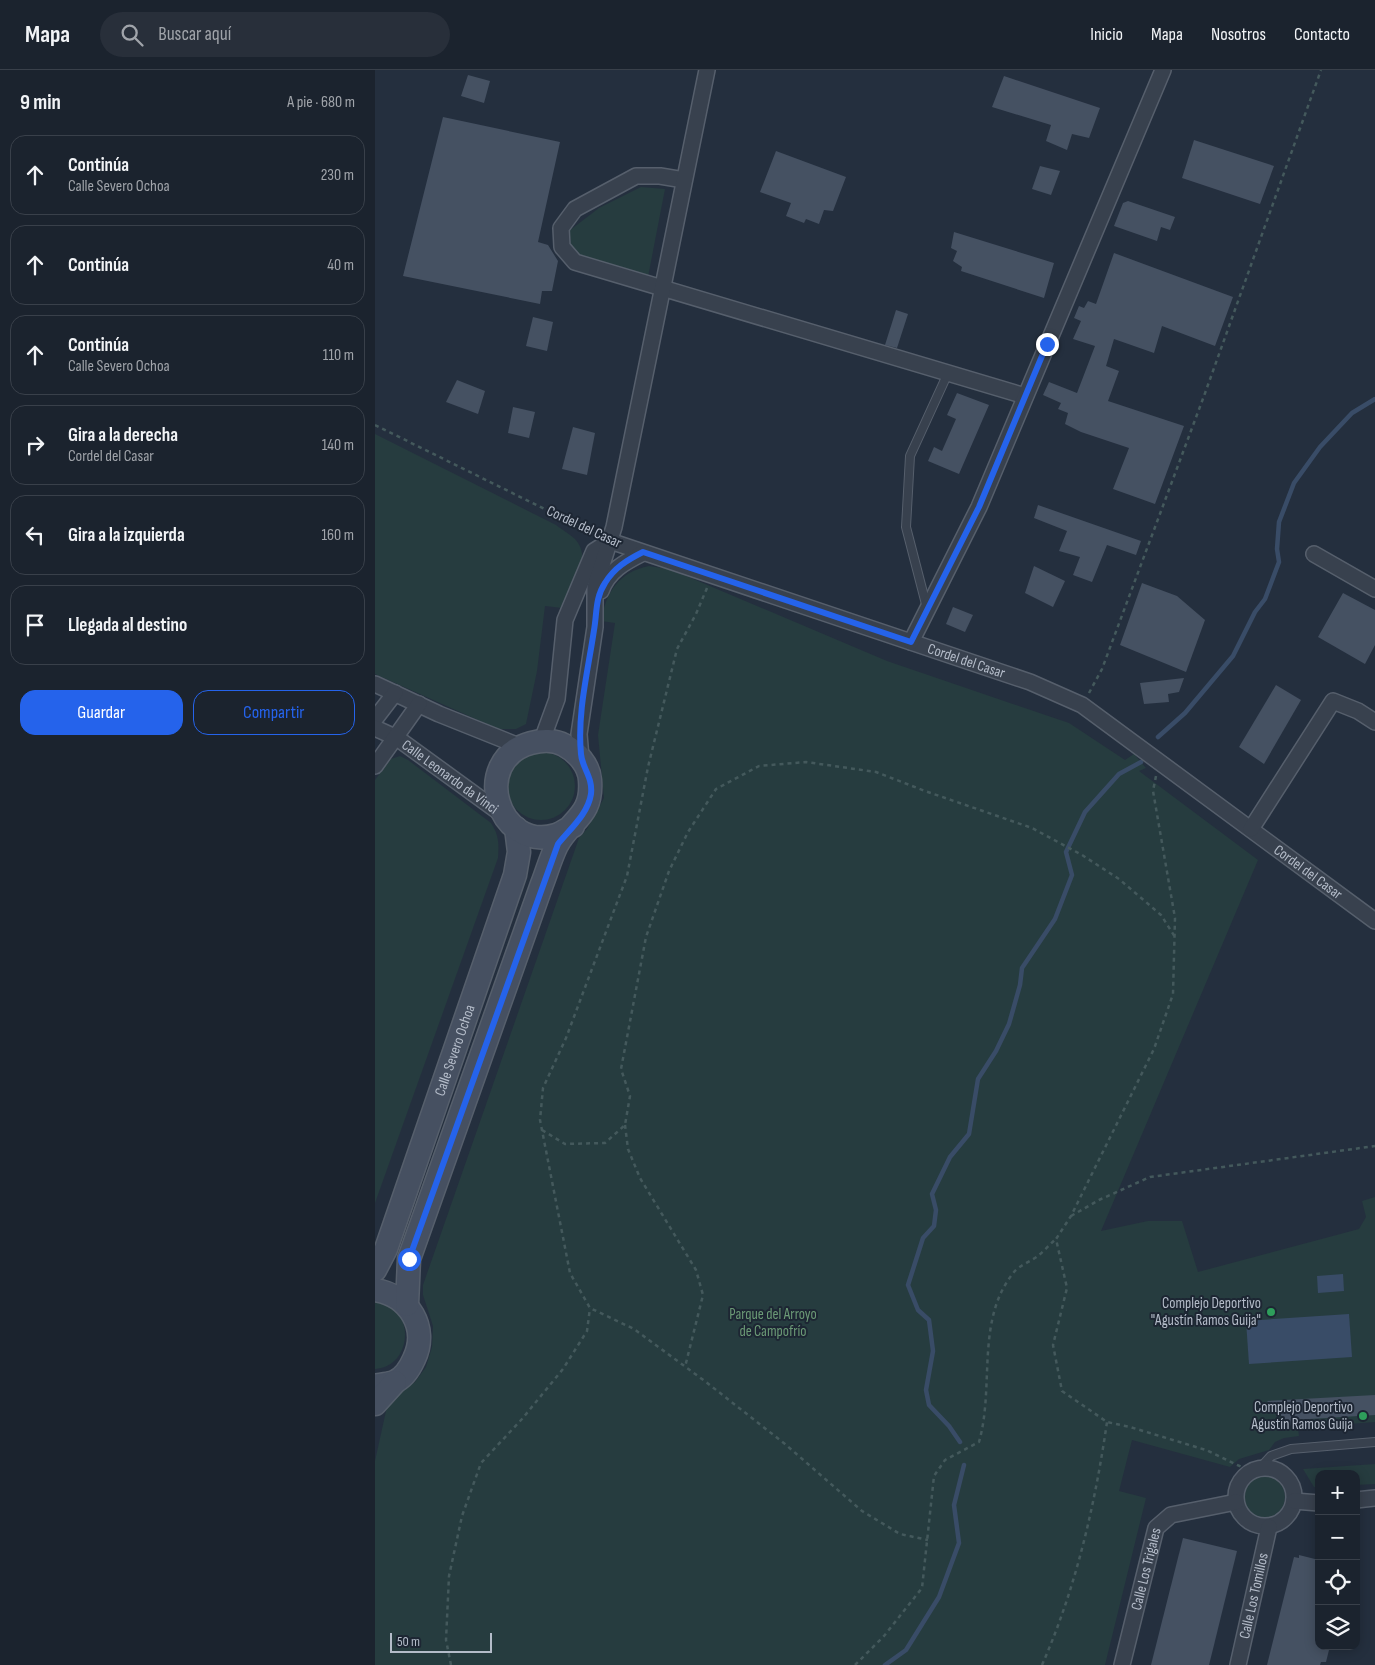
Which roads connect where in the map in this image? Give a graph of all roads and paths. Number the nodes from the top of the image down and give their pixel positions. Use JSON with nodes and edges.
{"nodes":[{"id":1,"x":707,"y":70,"type":"edge"},
{"id":2,"x":1163,"y":70,"type":"edge"},
{"id":3,"x":1321,"y":70,"type":"edge"},
{"id":4,"x":684,"y":180,"type":"junction"},
{"id":5,"x":662,"y":288,"type":"junction"},
{"id":6,"x":948,"y":373,"type":"junction"},
{"id":7,"x":1025,"y":396,"type":"junction"},
{"id":8,"x":375,"y":425,"type":"edge"},
{"id":9,"x":610,"y":541,"type":"junction"},
{"id":10,"x":643,"y":552,"type":"junction"},
{"id":11,"x":1314,"y":554,"type":"dead end"},
{"id":12,"x":713,"y":576,"type":"junction"},
{"id":13,"x":1375,"y":589,"type":"edge"},
{"id":14,"x":572,"y":605,"type":"junction"},
{"id":15,"x":595,"y":608,"type":"junction"},
{"id":16,"x":927,"y":609,"type":"junction"},
{"id":17,"x":911,"y":642,"type":"junction"},
{"id":18,"x":375,"y":684,"type":"edge"},
{"id":19,"x":395,"y":694,"type":"junction"},
{"id":20,"x":419,"y":704,"type":"junction"},
{"id":21,"x":1082,"y":705,"type":"junction"},
{"id":22,"x":375,"y":719,"type":"edge"},
{"id":23,"x":1375,"y":722,"type":"edge"},
{"id":24,"x":375,"y":728,"type":"edge"},
{"id":25,"x":397,"y":738,"type":"junction"},
{"id":26,"x":542,"y":740,"type":"junction"},
{"id":27,"x":519,"y":746,"type":"junction"},
{"id":28,"x":581,"y":758,"type":"junction"},
{"id":29,"x":1160,"y":761,"type":"junction"},
{"id":30,"x":375,"y":766,"type":"edge"},
{"id":31,"x":509,"y":822,"type":"junction"},
{"id":32,"x":573,"y":826,"type":"junction"},
{"id":33,"x":1251,"y":829,"type":"junction"},
{"id":34,"x":1375,"y":921,"type":"edge"},
{"id":35,"x":1175,"y":937,"type":"junction"},
{"id":36,"x":625,"y":1126,"type":"junction"},
{"id":37,"x":542,"y":1130,"type":"junction"},
{"id":38,"x":1375,"y":1146,"type":"edge"},
{"id":39,"x":1071,"y":1216,"type":"junction"},
{"id":40,"x":1056,"y":1239,"type":"junction"},
{"id":41,"x":375,"y":1270,"type":"edge"},
{"id":42,"x":375,"y":1290,"type":"edge"},
{"id":43,"x":407,"y":1305,"type":"junction"},
{"id":44,"x":590,"y":1308,"type":"junction"},
{"id":45,"x":685,"y":1367,"type":"junction"},
{"id":46,"x":385,"y":1384,"type":"edge"},
{"id":47,"x":375,"y":1404,"type":"edge"},
{"id":48,"x":1107,"y":1422,"type":"junction"},
{"id":49,"x":1375,"y":1442,"type":"edge"},
{"id":50,"x":1255,"y":1470,"type":"junction"},
{"id":51,"x":1375,"y":1498,"type":"edge"},
{"id":52,"x":1360,"y":1500,"type":"edge"},
{"id":53,"x":1294,"y":1501,"type":"junction"},
{"id":54,"x":1236,"y":1502,"type":"junction"},
{"id":55,"x":1315,"y":1503,"type":"edge"},
{"id":56,"x":1269,"y":1527,"type":"junction"},
{"id":57,"x":928,"y":1540,"type":"junction"},
{"id":58,"x":451,"y":1665,"type":"edge"},
{"id":59,"x":855,"y":1665,"type":"edge"},
{"id":60,"x":1042,"y":1665,"type":"edge"},
{"id":61,"x":1122,"y":1665,"type":"edge"},
{"id":62,"x":1238,"y":1665,"type":"edge"}],
"edges":[{"from":1,"to":4,"type":"street"},
{"from":2,"to":7,"type":"street"},
{"from":3,"to":21,"type":"path"},
{"from":4,"to":5,"type":"street"},
{"from":4,"to":5,"type":"street"},
{"from":5,"to":6,"type":"street"},
{"from":5,"to":9,"type":"street"},
{"from":6,"to":7,"type":"street"},
{"from":6,"to":16,"type":"lane"},
{"from":7,"to":16,"type":"street"},
{"from":8,"to":9,"type":"path","name":"Cordel del Casar"},
{"from":9,"to":10,"type":"street","name":"Cordel del Casar"},
{"from":9,"to":14,"type":"street"},
{"from":9,"to":15,"type":"street"},
{"from":10,"to":12,"type":"street","name":"Cordel del Casar"},
{"from":10,"to":15,"type":"street"},
{"from":11,"to":13,"type":"street"},
{"from":12,"to":17,"type":"street","name":"Cordel del Casar"},
{"from":12,"to":37,"type":"path"},
{"from":14,"to":15,"type":"street"},
{"from":14,"to":26,"type":"street"},
{"from":15,"to":28,"type":"street"},
{"from":16,"to":17,"type":"street"},
{"from":17,"to":21,"type":"street","name":"Cordel del Casar"},
{"from":18,"to":19,"type":"street"},
{"from":19,"to":20,"type":"street"},
{"from":19,"to":22,"type":"street"},
{"from":20,"to":25,"type":"street","name":"Calle Leonardo da Vinci"},
{"from":20,"to":27,"type":"street"},
{"from":21,"to":29,"type":"street","name":"Cordel del Casar"},
{"from":23,"to":33,"type":"street"},
{"from":24,"to":25,"type":"street","name":"Calle Leonardo da Vinci"},
{"from":25,"to":30,"type":"street"},
{"from":25,"to":31,"type":"street","name":"Calle Leonardo da Vinci"},
{"from":26,"to":27,"type":"main road"},
{"from":26,"to":28,"type":"main road"},
{"from":27,"to":31,"type":"main road"},
{"from":28,"to":32,"type":"main road"},
{"from":29,"to":33,"type":"street","name":"Cordel del Casar"},
{"from":29,"to":35,"type":"path"},
{"from":31,"to":32,"type":"main road"},
{"from":31,"to":41,"type":"main road","name":"Calle Severo Ochoa"},
{"from":32,"to":43,"type":"main road","name":"Calle Severo Ochoa"},
{"from":33,"to":34,"type":"street","name":"Cordel del Casar"},
{"from":35,"to":36,"type":"path"},
{"from":35,"to":39,"type":"path"},
{"from":36,"to":37,"type":"path"},
{"from":36,"to":45,"type":"path"},
{"from":37,"to":44,"type":"path"},
{"from":38,"to":39,"type":"path"},
{"from":39,"to":40,"type":"path"},
{"from":40,"to":48,"type":"path"},
{"from":40,"to":57,"type":"path"},
{"from":42,"to":43,"type":"main road"},
{"from":43,"to":46,"type":"main road"},
{"from":44,"to":45,"type":"path"},
{"from":44,"to":58,"type":"path"},
{"from":45,"to":57,"type":"path"},
{"from":46,"to":47,"type":"main road"},
{"from":48,"to":50,"type":"path"},
{"from":48,"to":60,"type":"path"},
{"from":49,"to":50,"type":"lane"},
{"from":50,"to":53,"type":"street"},
{"from":50,"to":54,"type":"street"},
{"from":51,"to":52,"type":"street"},
{"from":53,"to":55,"type":"street"},
{"from":53,"to":56,"type":"street"},
{"from":54,"to":56,"type":"street"},
{"from":54,"to":61,"type":"street","name":"Calle Los Trigales"},
{"from":56,"to":62,"type":"street","name":"Calle Los Tomillos"},
{"from":57,"to":59,"type":"path"}]}
